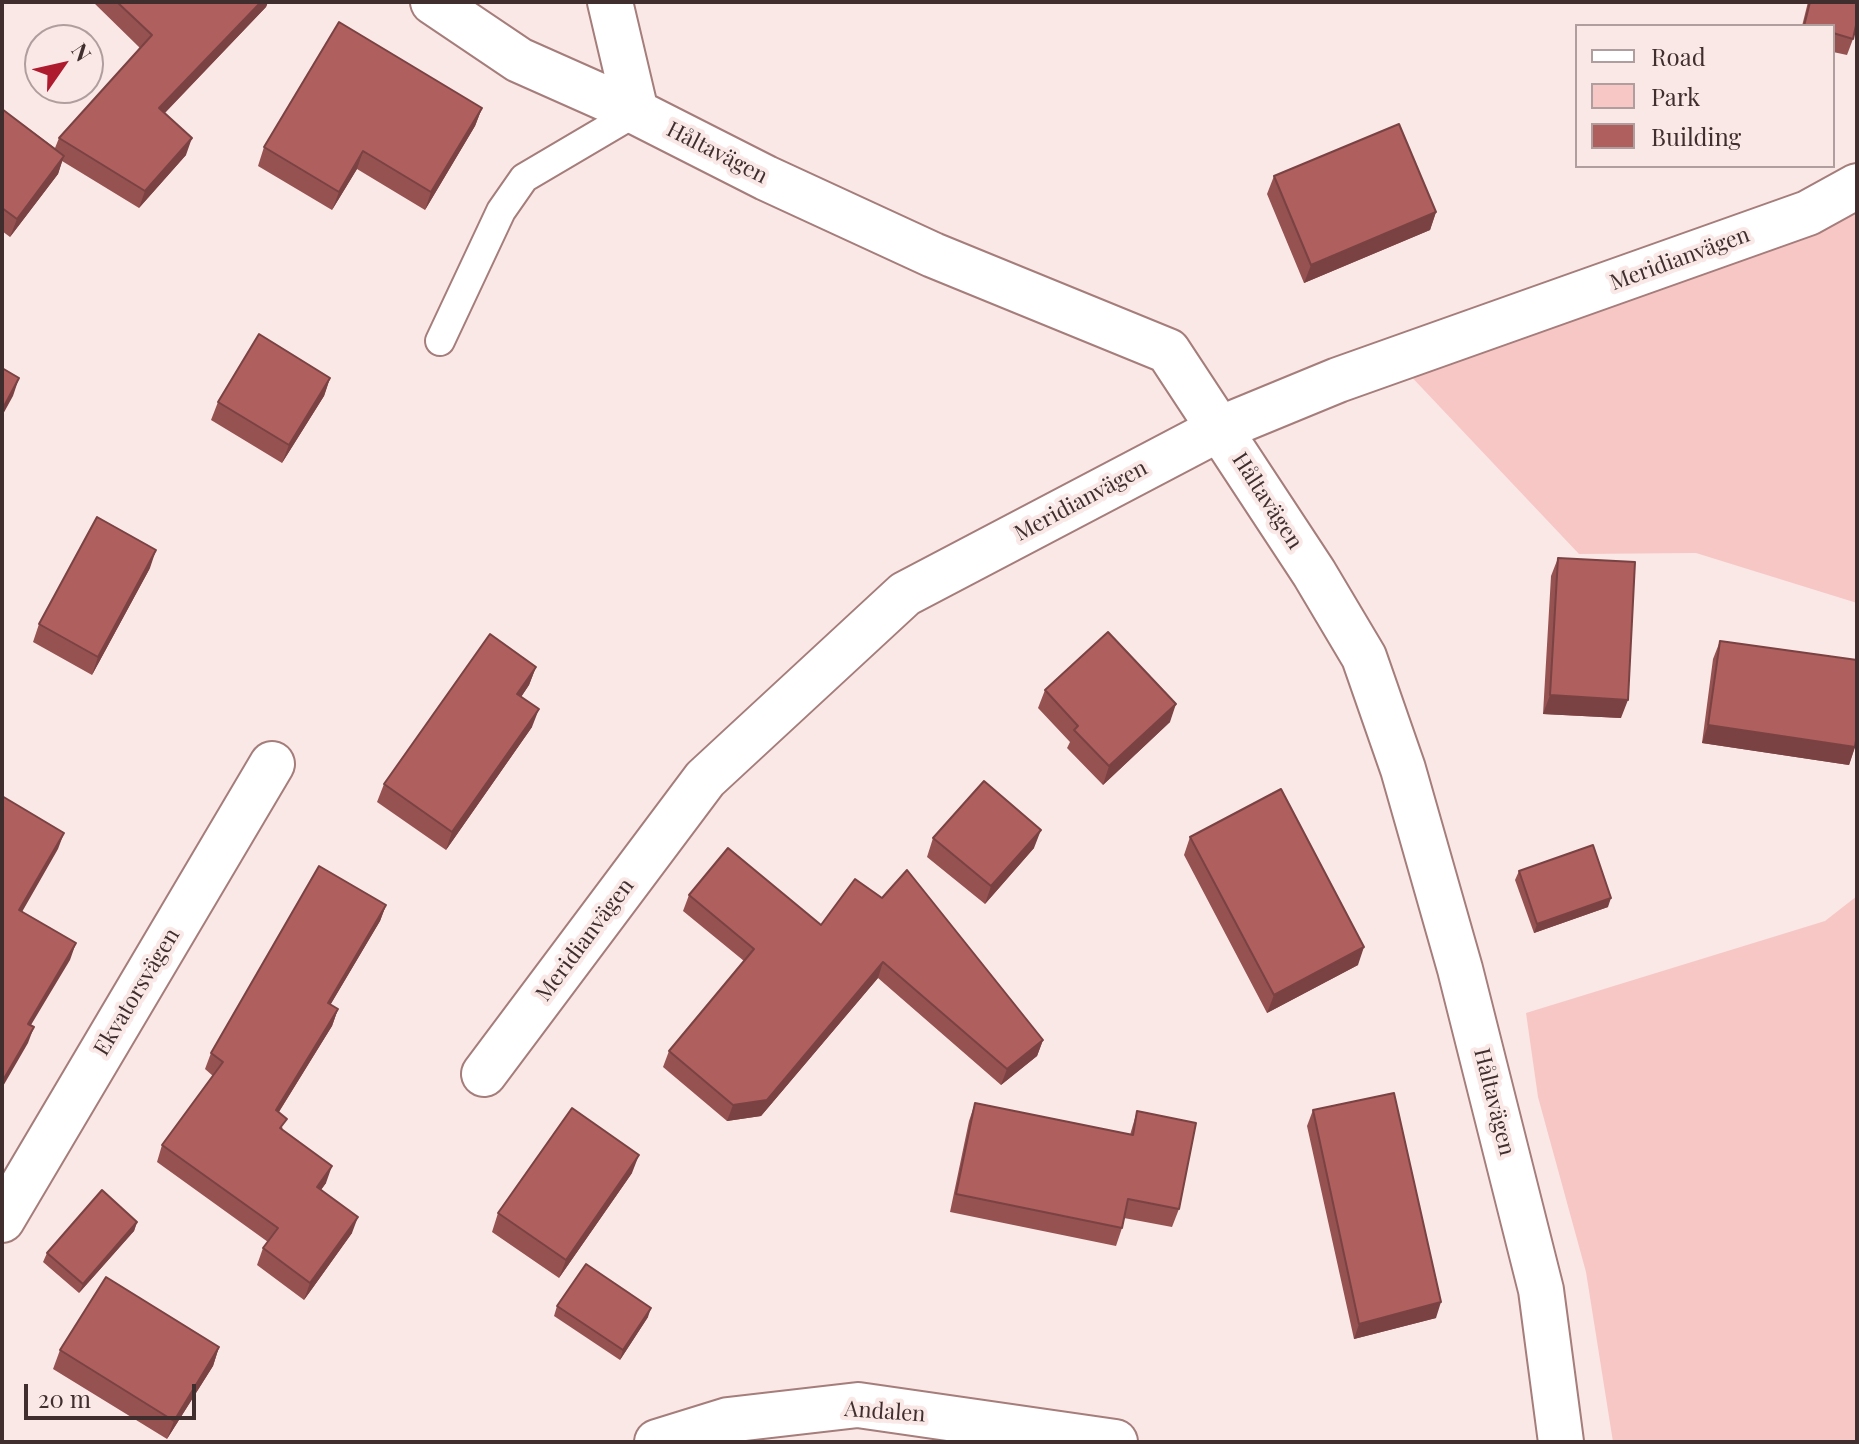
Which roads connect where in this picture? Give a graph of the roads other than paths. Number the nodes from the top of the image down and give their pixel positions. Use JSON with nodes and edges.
{"nodes":[{"id":1,"x":433,"y":2,"type":"edge"},
{"id":2,"x":610,"y":2,"type":"edge"},
{"id":3,"x":636,"y":112,"type":"junction"},
{"id":4,"x":1857,"y":186,"type":"edge"},
{"id":5,"x":440,"y":341,"type":"dead end"},
{"id":6,"x":1219,"y":429,"type":"junction"},
{"id":7,"x":272,"y":764,"type":"dead end"},
{"id":8,"x":484,"y":1074,"type":"dead end"},
{"id":9,"x":2,"y":1220,"type":"edge"},
{"id":10,"x":657,"y":1442,"type":"edge"},
{"id":11,"x":1115,"y":1442,"type":"edge"},
{"id":12,"x":1561,"y":1442,"type":"edge"}],
"edges":[{"from":1,"to":3,"type":"street","name":"Håltavägen"},
{"from":2,"to":3,"type":"street"},
{"from":3,"to":5,"type":"lane"},
{"from":3,"to":6,"type":"street","name":"Håltavägen"},
{"from":4,"to":6,"type":"street","name":"Meridianvägen"},
{"from":6,"to":8,"type":"street","name":"Meridianvägen"},
{"from":6,"to":12,"type":"street","name":"Håltavägen"},
{"from":7,"to":9,"type":"street","name":"Ekvatorsvägen"},
{"from":10,"to":11,"type":"street","name":"Andalen"}]}
